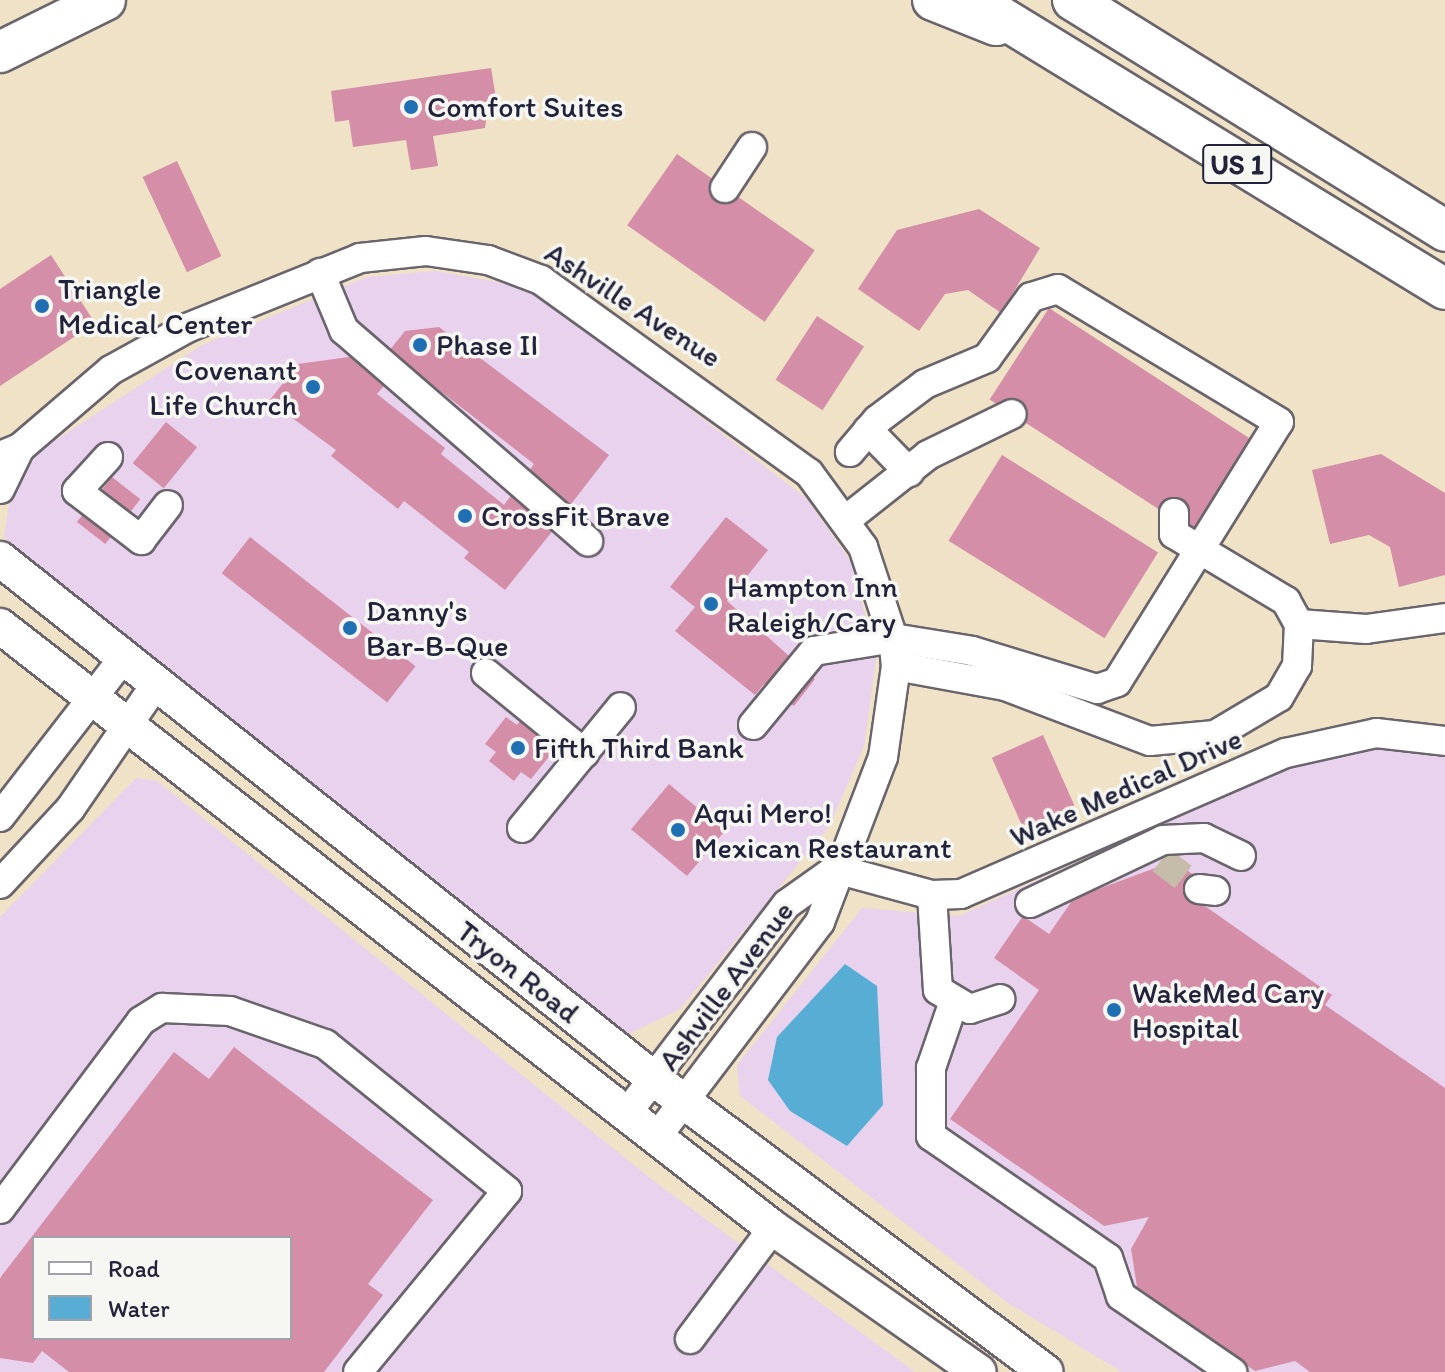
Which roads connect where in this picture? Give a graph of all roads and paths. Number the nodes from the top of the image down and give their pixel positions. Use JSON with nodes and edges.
{"nodes":[{"id":1,"x":105,"y":0,"type":"edge"},
{"id":2,"x":933,"y":0,"type":"edge"},
{"id":3,"x":973,"y":0,"type":"edge"},
{"id":4,"x":1073,"y":0,"type":"edge"},
{"id":5,"x":1030,"y":38,"type":"junction"},
{"id":6,"x":0,"y":52,"type":"edge"},
{"id":7,"x":752,"y":147,"type":"dead end"},
{"id":8,"x":725,"y":188,"type":"dead end"},
{"id":9,"x":1445,"y":231,"type":"edge"},
{"id":10,"x":320,"y":273,"type":"junction"},
{"id":11,"x":1445,"y":289,"type":"edge"},
{"id":12,"x":1012,"y":414,"type":"dead end"},
{"id":13,"x":868,"y":430,"type":"junction"},
{"id":14,"x":10,"y":452,"type":"edge"},
{"id":15,"x":850,"y":452,"type":"dead end"},
{"id":16,"x":108,"y":457,"type":"dead end"},
{"id":17,"x":909,"y":472,"type":"junction"},
{"id":18,"x":0,"y":489,"type":"edge"},
{"id":19,"x":168,"y":505,"type":"dead end"},
{"id":20,"x":1174,"y":513,"type":"dead end"},
{"id":21,"x":847,"y":519,"type":"junction"},
{"id":22,"x":588,"y":541,"type":"dead end"},
{"id":23,"x":1201,"y":551,"type":"junction"},
{"id":24,"x":0,"y":559,"type":"edge"},
{"id":25,"x":1445,"y":618,"type":"edge"},
{"id":26,"x":1299,"y":624,"type":"junction"},
{"id":27,"x":0,"y":626,"type":"edge"},
{"id":28,"x":893,"y":638,"type":"junction"},
{"id":29,"x":124,"y":657,"type":"junction"},
{"id":30,"x":970,"y":664,"type":"junction"},
{"id":31,"x":896,"y":666,"type":"junction"},
{"id":32,"x":486,"y":673,"type":"dead end"},
{"id":33,"x":156,"y":684,"type":"junction"},
{"id":34,"x":94,"y":699,"type":"junction"},
{"id":35,"x":621,"y":707,"type":"dead end"},
{"id":36,"x":128,"y":724,"type":"junction"},
{"id":37,"x":753,"y":725,"type":"dead end"},
{"id":38,"x":1215,"y":735,"type":"junction"},
{"id":39,"x":1445,"y":741,"type":"edge"},
{"id":40,"x":584,"y":753,"type":"junction"},
{"id":41,"x":1229,"y":776,"type":"junction"},
{"id":42,"x":0,"y":817,"type":"edge"},
{"id":43,"x":522,"y":828,"type":"dead end"},
{"id":44,"x":1241,"y":856,"type":"dead end"},
{"id":45,"x":836,"y":869,"type":"junction"},
{"id":46,"x":0,"y":884,"type":"edge"},
{"id":47,"x":932,"y":895,"type":"junction"},
{"id":48,"x":1030,"y":903,"type":"dead end"},
{"id":49,"x":1000,"y":999,"type":"dead end"},
{"id":50,"x":953,"y":1004,"type":"junction"},
{"id":51,"x":654,"y":1079,"type":"junction"},
{"id":52,"x":684,"y":1101,"type":"junction"},
{"id":53,"x":627,"y":1113,"type":"junction"},
{"id":54,"x":657,"y":1137,"type":"junction"},
{"id":55,"x":0,"y":1209,"type":"edge"},
{"id":56,"x":773,"y":1228,"type":"junction"},
{"id":57,"x":690,"y":1339,"type":"dead end"},
{"id":58,"x":358,"y":1372,"type":"edge"},
{"id":59,"x":979,"y":1372,"type":"edge"},
{"id":60,"x":1046,"y":1372,"type":"edge"},
{"id":61,"x":1232,"y":1372,"type":"edge"}],
"edges":[{"from":1,"to":6,"type":"highway"},
{"from":2,"to":5,"type":"highway"},
{"from":3,"to":5,"type":"highway","number":"US 1"},
{"from":4,"to":9,"type":"highway","number":"US 1"},
{"from":5,"to":11,"type":"highway","number":"US 1"},
{"from":7,"to":8,"type":"street"},
{"from":10,"to":14,"type":"street","name":"Ashville Avenue"},
{"from":10,"to":21,"type":"street","name":"Ashville Avenue"},
{"from":10,"to":22,"type":"street"},
{"from":12,"to":17,"type":"street"},
{"from":13,"to":15,"type":"street"},
{"from":13,"to":17,"type":"street"},
{"from":13,"to":23,"type":"street"},
{"from":14,"to":18,"type":"street","name":"Ashville Avenue"},
{"from":16,"to":19,"type":"street"},
{"from":17,"to":21,"type":"street"},
{"from":20,"to":23,"type":"street"},
{"from":21,"to":28,"type":"street","name":"Ashville Avenue"},
{"from":23,"to":26,"type":"street"},
{"from":23,"to":30,"type":"street"},
{"from":24,"to":29,"type":"main road","name":"Tryon Road"},
{"from":25,"to":26,"type":"street"},
{"from":26,"to":38,"type":"street"},
{"from":27,"to":34,"type":"main road","name":"Tryon Road"},
{"from":28,"to":30,"type":"street"},
{"from":28,"to":31,"type":"street","name":"Ashville Avenue"},
{"from":28,"to":37,"type":"street"},
{"from":29,"to":33,"type":"main road","name":"Tryon Road"},
{"from":29,"to":34,"type":"street"},
{"from":30,"to":31,"type":"street"},
{"from":30,"to":38,"type":"street"},
{"from":31,"to":45,"type":"street","name":"Ashville Avenue"},
{"from":32,"to":40,"type":"street"},
{"from":33,"to":36,"type":"street"},
{"from":33,"to":51,"type":"main road","name":"Tryon Road"},
{"from":34,"to":36,"type":"main road","name":"Tryon Road"},
{"from":34,"to":42,"type":"street"},
{"from":35,"to":40,"type":"street"},
{"from":36,"to":46,"type":"street"},
{"from":36,"to":53,"type":"main road","name":"Tryon Road"},
{"from":38,"to":41,"type":"street"},
{"from":39,"to":41,"type":"street","name":"Wake Medical Drive"},
{"from":40,"to":43,"type":"street"},
{"from":41,"to":47,"type":"street","name":"Wake Medical Drive"},
{"from":44,"to":48,"type":"street"},
{"from":45,"to":47,"type":"street","name":"Wake Medical Drive"},
{"from":45,"to":51,"type":"street","name":"Ashville Avenue"},
{"from":45,"to":52,"type":"street","name":"Ashville Avenue"},
{"from":47,"to":50,"type":"street"},
{"from":49,"to":50,"type":"street"},
{"from":50,"to":61,"type":"street"},
{"from":51,"to":52,"type":"main road","name":"Tryon Road"},
{"from":51,"to":53,"type":"street","name":"Ashville Avenue"},
{"from":52,"to":54,"type":"street","name":"Ashville Avenue"},
{"from":52,"to":60,"type":"main road","name":"Tryon Road"},
{"from":53,"to":54,"type":"main road","name":"Tryon Road"},
{"from":54,"to":56,"type":"main road","name":"Tryon Road"},
{"from":55,"to":58,"type":"street"},
{"from":56,"to":57,"type":"street"},
{"from":56,"to":59,"type":"main road","name":"Tryon Road"}]}
